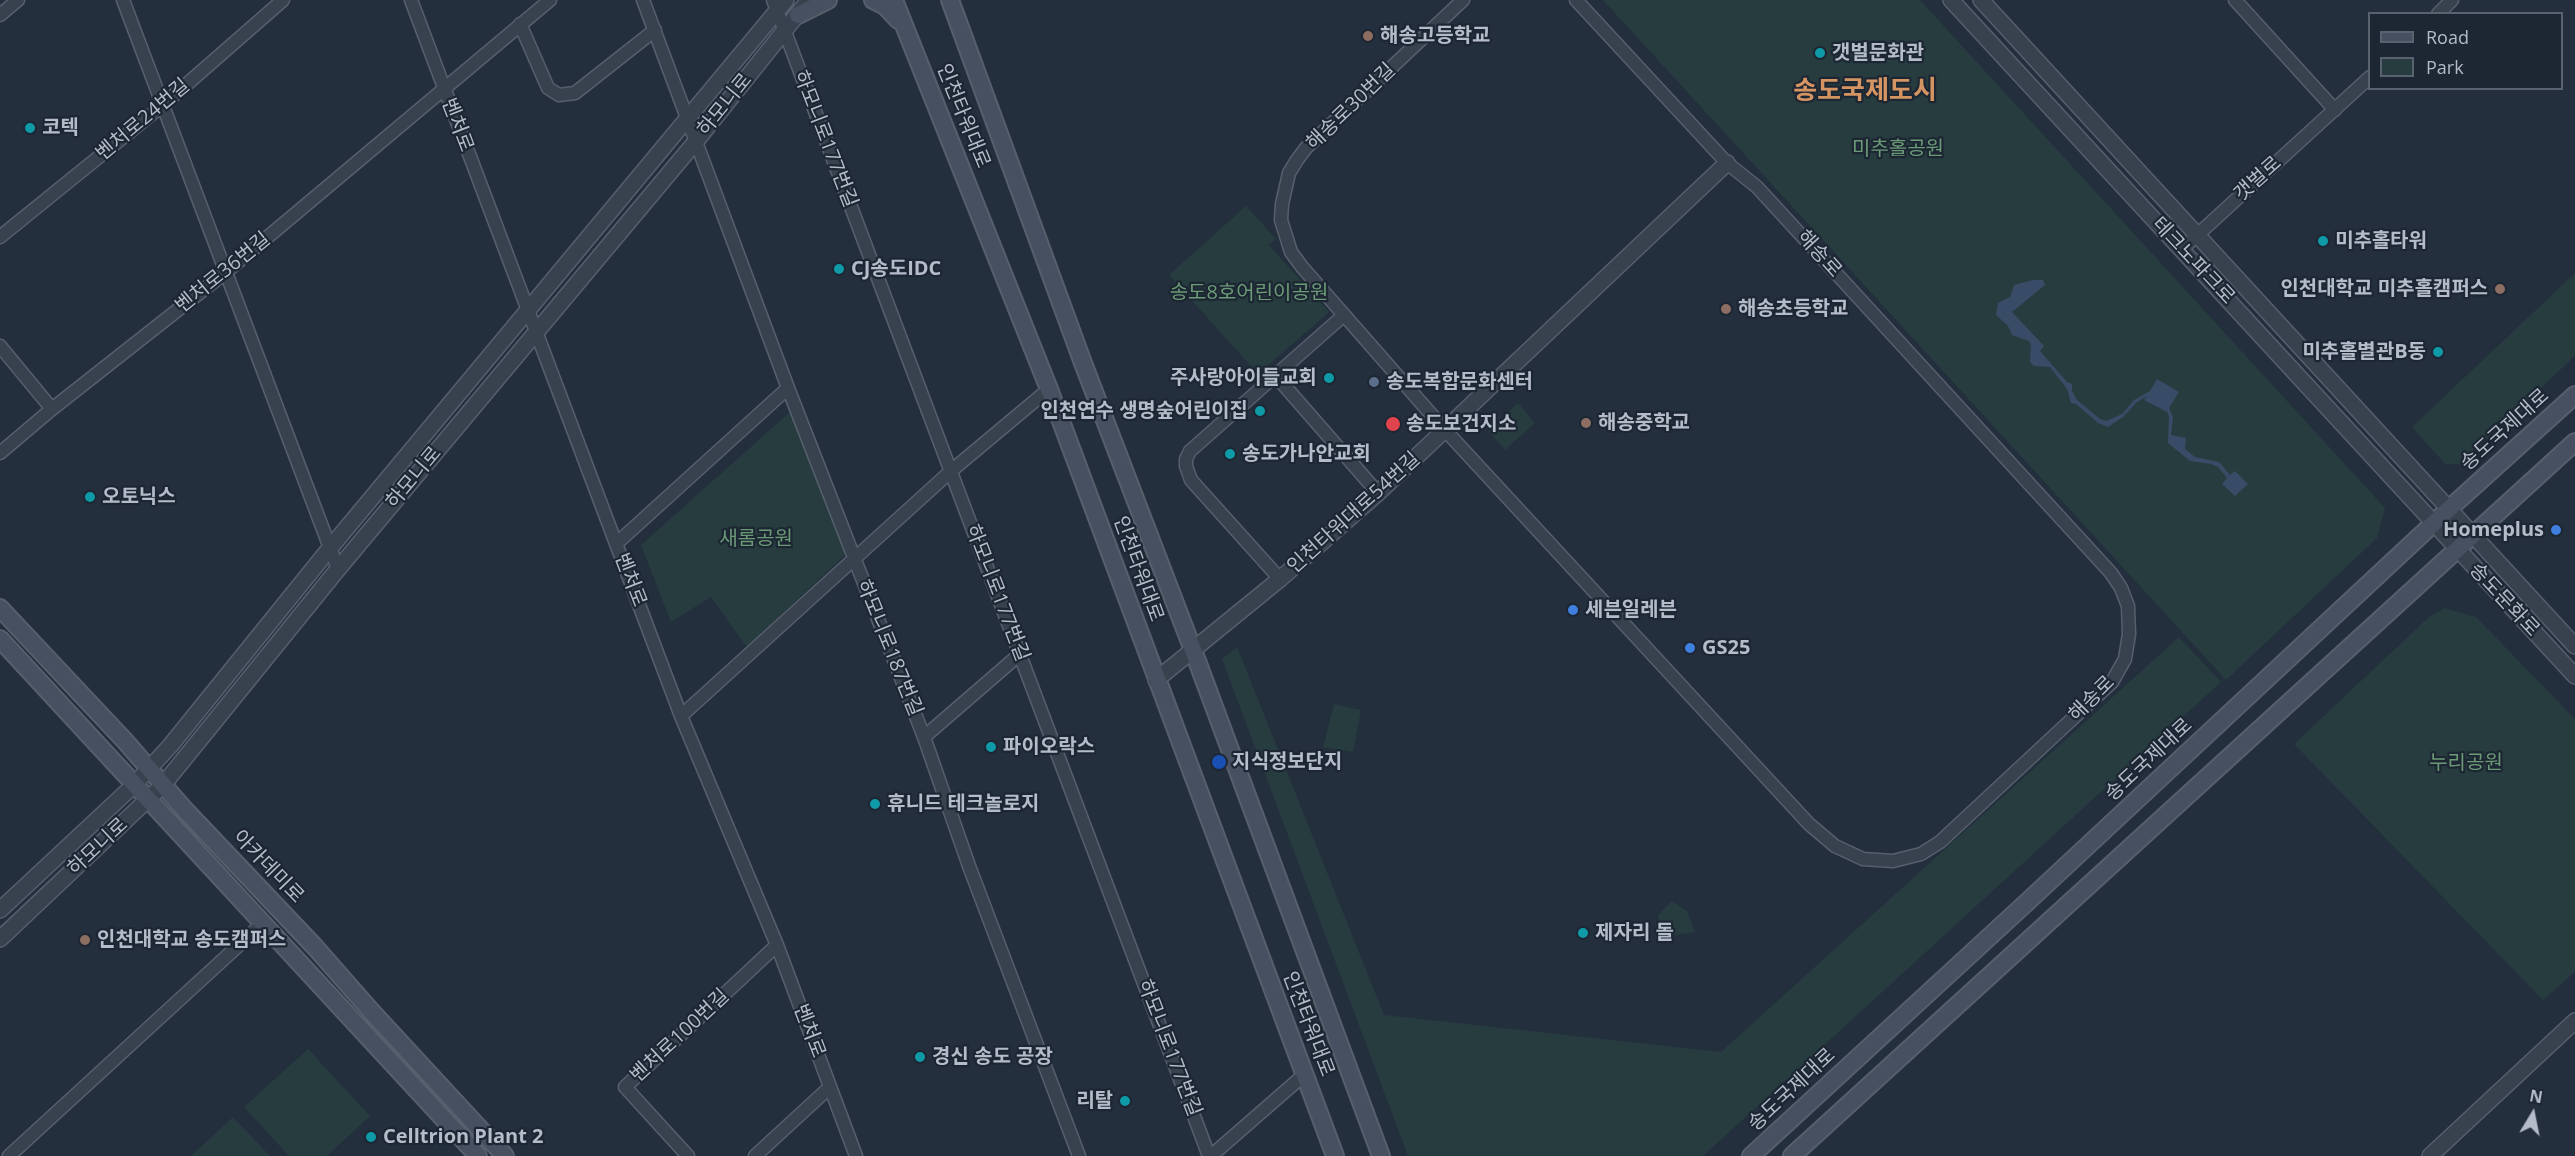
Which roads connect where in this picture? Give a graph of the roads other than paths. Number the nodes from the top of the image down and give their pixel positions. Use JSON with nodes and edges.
{"nodes":[{"id":1,"x":18,"y":0,"type":"edge"},
{"id":2,"x":123,"y":0,"type":"edge"},
{"id":3,"x":283,"y":0,"type":"edge"},
{"id":4,"x":411,"y":0,"type":"edge"},
{"id":5,"x":550,"y":0,"type":"edge"},
{"id":6,"x":643,"y":0,"type":"edge"},
{"id":7,"x":809,"y":0,"type":"edge"},
{"id":8,"x":828,"y":0,"type":"edge"},
{"id":9,"x":873,"y":0,"type":"edge"},
{"id":10,"x":894,"y":0,"type":"edge"},
{"id":11,"x":904,"y":0,"type":"edge"},
{"id":12,"x":1463,"y":0,"type":"edge"},
{"id":13,"x":1576,"y":0,"type":"edge"},
{"id":14,"x":1951,"y":0,"type":"edge"},
{"id":15,"x":1981,"y":0,"type":"edge"},
{"id":16,"x":2235,"y":0,"type":"edge"},
{"id":17,"x":2452,"y":0,"type":"edge"},
{"id":18,"x":950,"y":2,"type":"edge"},
{"id":19,"x":778,"y":3,"type":"edge"},
{"id":20,"x":2440,"y":12,"type":"edge"},
{"id":21,"x":0,"y":15,"type":"edge"},
{"id":22,"x":798,"y":15,"type":"junction"},
{"id":23,"x":520,"y":24,"type":"junction"},
{"id":24,"x":903,"y":24,"type":"junction"},
{"id":25,"x":655,"y":30,"type":"junction"},
{"id":26,"x":784,"y":31,"type":"junction"},
{"id":27,"x":2368,"y":79,"type":"edge"},
{"id":28,"x":443,"y":89,"type":"junction"},
{"id":29,"x":163,"y":105,"type":"junction"},
{"id":30,"x":2335,"y":110,"type":"junction"},
{"id":31,"x":689,"y":119,"type":"junction"},
{"id":32,"x":697,"y":140,"type":"junction"},
{"id":33,"x":1727,"y":163,"type":"junction"},
{"id":34,"x":2196,"y":234,"type":"junction"},
{"id":35,"x":0,"y":237,"type":"edge"},
{"id":36,"x":2182,"y":249,"type":"junction"},
{"id":37,"x":226,"y":272,"type":"junction"},
{"id":38,"x":528,"y":310,"type":"junction"},
{"id":39,"x":1344,"y":315,"type":"junction"},
{"id":40,"x":536,"y":332,"type":"junction"},
{"id":41,"x":0,"y":346,"type":"edge"},
{"id":42,"x":1275,"y":375,"type":"junction"},
{"id":43,"x":788,"y":388,"type":"junction"},
{"id":44,"x":1049,"y":389,"type":"junction"},
{"id":45,"x":2575,"y":395,"type":"edge"},
{"id":46,"x":52,"y":409,"type":"junction"},
{"id":47,"x":1445,"y":430,"type":"junction"},
{"id":48,"x":2575,"y":442,"type":"edge"},
{"id":49,"x":0,"y":453,"type":"edge"},
{"id":50,"x":951,"y":471,"type":"junction"},
{"id":51,"x":1378,"y":493,"type":"junction"},
{"id":52,"x":2450,"y":508,"type":"junction"},
{"id":53,"x":2435,"y":522,"type":"junction"},
{"id":54,"x":2472,"y":535,"type":"junction"},
{"id":55,"x":616,"y":544,"type":"junction"},
{"id":56,"x":330,"y":548,"type":"junction"},
{"id":57,"x":2457,"y":549,"type":"junction"},
{"id":58,"x":854,"y":559,"type":"junction"},
{"id":59,"x":338,"y":569,"type":"junction"},
{"id":60,"x":1280,"y":579,"type":"junction"},
{"id":61,"x":0,"y":608,"type":"edge"},
{"id":62,"x":0,"y":639,"type":"edge"},
{"id":63,"x":2575,"y":646,"type":"edge"},
{"id":64,"x":1193,"y":650,"type":"junction"},
{"id":65,"x":1020,"y":654,"type":"junction"},
{"id":66,"x":2575,"y":676,"type":"edge"},
{"id":67,"x":1156,"y":680,"type":"junction"},
{"id":68,"x":681,"y":716,"type":"junction"},
{"id":69,"x":924,"y":736,"type":"junction"},
{"id":70,"x":149,"y":769,"type":"junction"},
{"id":71,"x":134,"y":784,"type":"junction"},
{"id":72,"x":163,"y":785,"type":"junction"},
{"id":73,"x":148,"y":800,"type":"junction"},
{"id":74,"x":1,"y":908,"type":"edge"},
{"id":75,"x":262,"y":923,"type":"junction"},
{"id":76,"x":0,"y":939,"type":"edge"},
{"id":77,"x":777,"y":945,"type":"junction"},
{"id":78,"x":2575,"y":1021,"type":"edge"},
{"id":79,"x":1305,"y":1074,"type":"junction"},
{"id":80,"x":830,"y":1087,"type":"junction"},
{"id":81,"x":9,"y":1156,"type":"edge"},
{"id":82,"x":478,"y":1156,"type":"edge"},
{"id":83,"x":505,"y":1156,"type":"edge"},
{"id":84,"x":688,"y":1156,"type":"edge"},
{"id":85,"x":755,"y":1156,"type":"edge"},
{"id":86,"x":856,"y":1156,"type":"edge"},
{"id":87,"x":1079,"y":1156,"type":"edge"},
{"id":88,"x":1210,"y":1156,"type":"edge"},
{"id":89,"x":1335,"y":1156,"type":"edge"},
{"id":90,"x":1381,"y":1156,"type":"edge"},
{"id":91,"x":1751,"y":1156,"type":"edge"},
{"id":92,"x":1792,"y":1156,"type":"edge"},
{"id":93,"x":2430,"y":1156,"type":"edge"}],
"edges":[{"from":1,"to":21,"type":"street"},
{"from":2,"to":29,"type":"street"},
{"from":3,"to":29,"type":"street","name":"벤처로24번길"},
{"from":4,"to":28,"type":"street","name":"벤처로"},
{"from":5,"to":23,"type":"street","name":"벤처로36번길"},
{"from":6,"to":25,"type":"street","name":"하모니로187번길"},
{"from":7,"to":22,"type":"street","name":"하모니로"},
{"from":8,"to":22,"type":"main road"},
{"from":9,"to":24,"type":"main road"},
{"from":10,"to":24,"type":"main road","name":"인천타워대로"},
{"from":11,"to":24,"type":"main road"},
{"from":12,"to":39,"type":"street","name":"해송로30번길"},
{"from":13,"to":33,"type":"street","name":"해송로"},
{"from":14,"to":36,"type":"street","name":"테크노파크로"},
{"from":15,"to":34,"type":"street","name":"테크노파크로"},
{"from":16,"to":30,"type":"street"},
{"from":17,"to":20,"type":"street"},
{"from":18,"to":64,"type":"main road","name":"인천타워대로"},
{"from":19,"to":26,"type":"street","name":"하모니로177번길"},
{"from":19,"to":31,"type":"street","name":"하모니로"},
{"from":22,"to":26,"type":"street","name":"하모니로"},
{"from":23,"to":25,"type":"street"},
{"from":23,"to":28,"type":"street","name":"벤처로36번길"},
{"from":24,"to":44,"type":"main road","name":"인천타워대로"},
{"from":25,"to":31,"type":"street","name":"하모니로187번길"},
{"from":26,"to":32,"type":"street","name":"하모니로"},
{"from":26,"to":50,"type":"street","name":"하모니로177번길"},
{"from":27,"to":30,"type":"street","name":"갯벌로"},
{"from":28,"to":37,"type":"street","name":"벤처로36번길"},
{"from":28,"to":38,"type":"street","name":"벤처로"},
{"from":29,"to":35,"type":"street","name":"벤처로24번길"},
{"from":29,"to":37,"type":"street"},
{"from":30,"to":34,"type":"street","name":"갯벌로"},
{"from":31,"to":32,"type":"street","name":"하모니로187번길"},
{"from":31,"to":38,"type":"street","name":"하모니로"},
{"from":32,"to":40,"type":"street","name":"하모니로"},
{"from":32,"to":43,"type":"street","name":"하모니로187번길"},
{"from":33,"to":47,"type":"street","name":"인천타워대로54번길"},
{"from":33,"to":47,"type":"street","name":"해송로"},
{"from":34,"to":36,"type":"street","name":"갯벌로"},
{"from":34,"to":52,"type":"street","name":"테크노파크로"},
{"from":36,"to":53,"type":"street","name":"테크노파크로"},
{"from":37,"to":46,"type":"street","name":"벤처로36번길"},
{"from":37,"to":56,"type":"street"},
{"from":38,"to":40,"type":"street","name":"벤처로"},
{"from":38,"to":56,"type":"street","name":"하모니로"},
{"from":39,"to":42,"type":"street"},
{"from":39,"to":47,"type":"street","name":"해송로30번길"},
{"from":40,"to":55,"type":"street","name":"벤처로"},
{"from":40,"to":59,"type":"street","name":"하모니로"},
{"from":41,"to":46,"type":"street"},
{"from":42,"to":51,"type":"street"},
{"from":42,"to":60,"type":"street"},
{"from":43,"to":55,"type":"street"},
{"from":43,"to":58,"type":"street","name":"하모니로187번길"},
{"from":44,"to":50,"type":"street"},
{"from":44,"to":67,"type":"main road","name":"인천타워대로"},
{"from":45,"to":52,"type":"main road","name":"송도국제대로"},
{"from":46,"to":49,"type":"street","name":"벤처로36번길"},
{"from":47,"to":51,"type":"street","name":"인천타워대로54번길"},
{"from":48,"to":54,"type":"main road"},
{"from":50,"to":58,"type":"street"},
{"from":50,"to":65,"type":"street","name":"하모니로177번길"},
{"from":51,"to":60,"type":"street","name":"인천타워대로54번길"},
{"from":52,"to":53,"type":"main road","name":"송도국제대로"},
{"from":52,"to":54,"type":"street","name":"송도문화로"},
{"from":53,"to":57,"type":"street","name":"송도문화로"},
{"from":53,"to":91,"type":"main road","name":"송도국제대로"},
{"from":54,"to":57,"type":"main road"},
{"from":54,"to":63,"type":"street","name":"송도문화로"},
{"from":55,"to":68,"type":"street","name":"벤처로"},
{"from":56,"to":59,"type":"street"},
{"from":56,"to":70,"type":"street","name":"하모니로"},
{"from":57,"to":66,"type":"street","name":"송도문화로"},
{"from":57,"to":92,"type":"main road"},
{"from":58,"to":68,"type":"street"},
{"from":58,"to":69,"type":"street","name":"하모니로187번길"},
{"from":59,"to":72,"type":"street","name":"하모니로"},
{"from":60,"to":64,"type":"street","name":"인천타워대로54번길"},
{"from":61,"to":70,"type":"main road","name":"아카데미로"},
{"from":62,"to":71,"type":"main road"},
{"from":64,"to":67,"type":"street","name":"인천타워대로54번길"},
{"from":64,"to":90,"type":"main road","name":"인천타워대로"},
{"from":65,"to":69,"type":"street"},
{"from":65,"to":88,"type":"street","name":"하모니로177번길"},
{"from":67,"to":79,"type":"main road","name":"인천타워대로"},
{"from":68,"to":77,"type":"street","name":"벤처로"},
{"from":69,"to":87,"type":"street","name":"하모니로187번길"},
{"from":70,"to":71,"type":"street","name":"하모니로"},
{"from":70,"to":72,"type":"main road","name":"아카데미로"},
{"from":71,"to":73,"type":"main road"},
{"from":71,"to":74,"type":"street","name":"하모니로"},
{"from":72,"to":73,"type":"street","name":"하모니로"},
{"from":72,"to":83,"type":"main road","name":"아카데미로"},
{"from":73,"to":75,"type":"main road"},
{"from":73,"to":76,"type":"street","name":"하모니로"},
{"from":75,"to":81,"type":"street"},
{"from":75,"to":82,"type":"main road"},
{"from":77,"to":80,"type":"street","name":"벤처로"},
{"from":77,"to":84,"type":"street","name":"벤처로100번길"},
{"from":78,"to":93,"type":"street"},
{"from":79,"to":88,"type":"street"},
{"from":79,"to":89,"type":"main road","name":"인천타워대로"},
{"from":80,"to":85,"type":"street"},
{"from":80,"to":86,"type":"street","name":"벤처로"}]}
